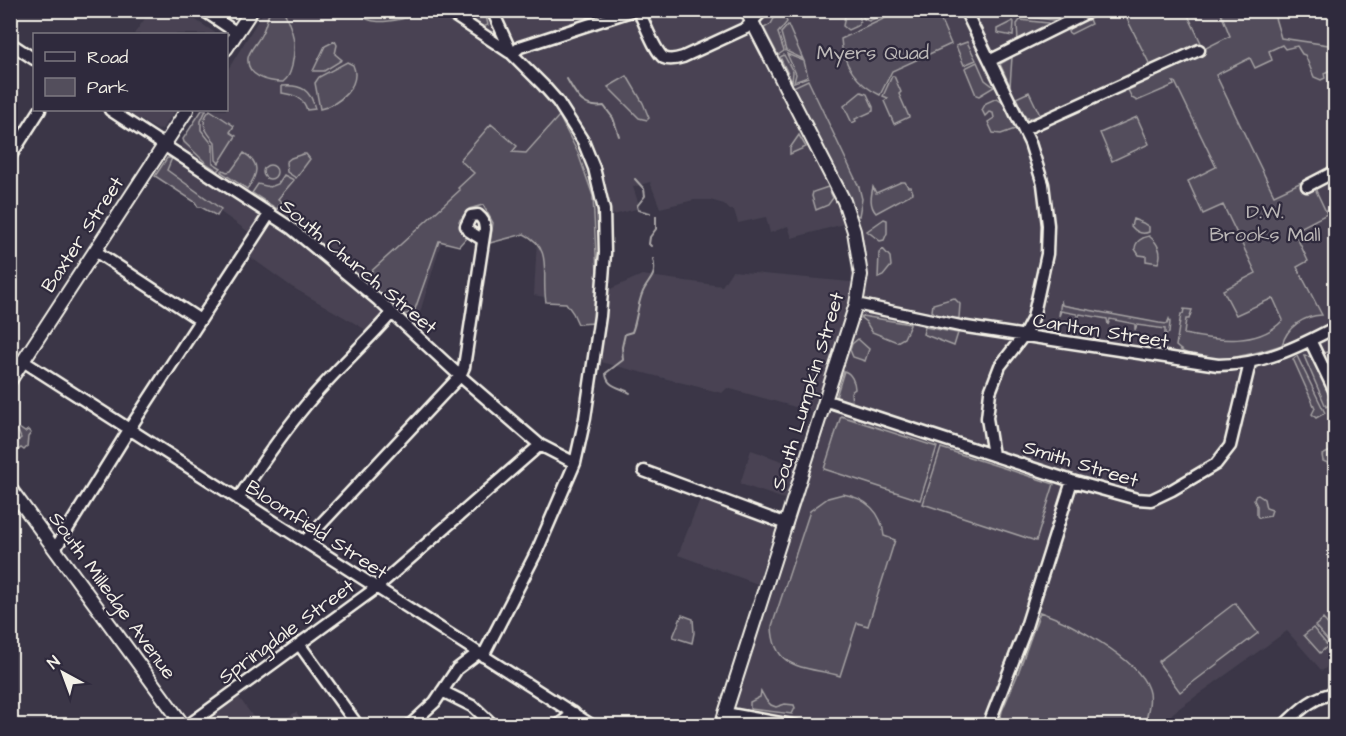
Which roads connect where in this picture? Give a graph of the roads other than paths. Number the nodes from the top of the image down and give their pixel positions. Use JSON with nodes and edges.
{"nodes":[{"id":1,"x":203,"y":10,"type":"edge"},
{"id":2,"x":252,"y":10,"type":"edge"},
{"id":3,"x":446,"y":10,"type":"edge"},
{"id":4,"x":633,"y":10,"type":"edge"},
{"id":5,"x":638,"y":10,"type":"edge"},
{"id":6,"x":746,"y":10,"type":"edge"},
{"id":7,"x":763,"y":10,"type":"edge"},
{"id":8,"x":965,"y":10,"type":"edge"},
{"id":9,"x":1092,"y":10,"type":"edge"},
{"id":10,"x":493,"y":15,"type":"edge"},
{"id":11,"x":752,"y":22,"type":"junction"},
{"id":12,"x":237,"y":33,"type":"junction"},
{"id":13,"x":480,"y":33,"type":"junction"},
{"id":14,"x":10,"y":43,"type":"edge"},
{"id":15,"x":228,"y":46,"type":"edge"},
{"id":16,"x":1199,"y":50,"type":"dead end"},
{"id":17,"x":512,"y":54,"type":"junction"},
{"id":18,"x":33,"y":58,"type":"edge"},
{"id":19,"x":991,"y":60,"type":"junction"},
{"id":20,"x":39,"y":111,"type":"edge"},
{"id":21,"x":112,"y":111,"type":"edge"},
{"id":22,"x":186,"y":111,"type":"edge"},
{"id":23,"x":1025,"y":129,"type":"junction"},
{"id":24,"x":164,"y":145,"type":"junction"},
{"id":25,"x":10,"y":157,"type":"edge"},
{"id":26,"x":1335,"y":171,"type":"edge"},
{"id":27,"x":1307,"y":186,"type":"dead end"},
{"id":28,"x":270,"y":213,"type":"junction"},
{"id":29,"x":483,"y":240,"type":"dead end"},
{"id":30,"x":95,"y":251,"type":"junction"},
{"id":31,"x":856,"y":304,"type":"junction"},
{"id":32,"x":392,"y":314,"type":"junction"},
{"id":33,"x":200,"y":320,"type":"junction"},
{"id":34,"x":1335,"y":327,"type":"edge"},
{"id":35,"x":1024,"y":335,"type":"junction"},
{"id":36,"x":1310,"y":340,"type":"junction"},
{"id":37,"x":23,"y":361,"type":"junction"},
{"id":38,"x":1250,"y":363,"type":"junction"},
{"id":39,"x":460,"y":376,"type":"junction"},
{"id":40,"x":10,"y":381,"type":"edge"},
{"id":41,"x":1335,"y":394,"type":"edge"},
{"id":42,"x":826,"y":401,"type":"junction"},
{"id":43,"x":130,"y":429,"type":"junction"},
{"id":44,"x":540,"y":445,"type":"junction"},
{"id":45,"x":993,"y":454,"type":"junction"},
{"id":46,"x":574,"y":463,"type":"junction"},
{"id":47,"x":644,"y":471,"type":"dead end"},
{"id":48,"x":1072,"y":481,"type":"junction"},
{"id":49,"x":10,"y":488,"type":"edge"},
{"id":50,"x":238,"y":499,"type":"junction"},
{"id":51,"x":786,"y":524,"type":"junction"},
{"id":52,"x":305,"y":541,"type":"junction"},
{"id":53,"x":55,"y":549,"type":"junction"},
{"id":54,"x":376,"y":588,"type":"junction"},
{"id":55,"x":299,"y":644,"type":"junction"},
{"id":56,"x":480,"y":655,"type":"junction"},
{"id":57,"x":442,"y":691,"type":"junction"},
{"id":58,"x":1335,"y":693,"type":"edge"},
{"id":59,"x":574,"y":713,"type":"junction"},
{"id":60,"x":723,"y":719,"type":"edge"},
{"id":61,"x":185,"y":726,"type":"edge"},
{"id":62,"x":358,"y":726,"type":"edge"},
{"id":63,"x":409,"y":726,"type":"edge"},
{"id":64,"x":494,"y":726,"type":"edge"},
{"id":65,"x":557,"y":726,"type":"edge"},
{"id":66,"x":571,"y":726,"type":"edge"},
{"id":67,"x":593,"y":726,"type":"edge"},
{"id":68,"x":797,"y":726,"type":"edge"},
{"id":69,"x":988,"y":726,"type":"edge"},
{"id":70,"x":1283,"y":726,"type":"edge"}],
"edges":[{"from":1,"to":12,"type":"street"},
{"from":2,"to":12,"type":"main road"},
{"from":3,"to":13,"type":"street"},
{"from":4,"to":17,"type":"street"},
{"from":5,"to":11,"type":"street"},
{"from":6,"to":11,"type":"main road","name":"South Lumpkin Street"},
{"from":7,"to":11,"type":"street"},
{"from":8,"to":19,"type":"street"},
{"from":9,"to":19,"type":"street"},
{"from":10,"to":13,"type":"street"},
{"from":10,"to":17,"type":"street"},
{"from":11,"to":31,"type":"main road","name":"South Lumpkin Street"},
{"from":12,"to":15,"type":"main road"},
{"from":13,"to":17,"type":"street"},
{"from":14,"to":18,"type":"street"},
{"from":16,"to":23,"type":"street"},
{"from":17,"to":46,"type":"street"},
{"from":19,"to":23,"type":"street"},
{"from":20,"to":25,"type":"street"},
{"from":21,"to":24,"type":"street","name":"South Church Street"},
{"from":22,"to":24,"type":"main road","name":"Baxter Street"},
{"from":23,"to":35,"type":"street"},
{"from":24,"to":28,"type":"street","name":"South Church Street"},
{"from":24,"to":30,"type":"main road","name":"Baxter Street"},
{"from":26,"to":27,"type":"street"},
{"from":28,"to":32,"type":"street","name":"South Church Street"},
{"from":28,"to":33,"type":"street"},
{"from":29,"to":39,"type":"street"},
{"from":30,"to":33,"type":"street"},
{"from":30,"to":37,"type":"main road","name":"Baxter Street"},
{"from":31,"to":35,"type":"street","name":"Carlton Street"},
{"from":31,"to":42,"type":"main road","name":"South Lumpkin Street"},
{"from":32,"to":39,"type":"street","name":"South Church Street"},
{"from":32,"to":50,"type":"street"},
{"from":33,"to":43,"type":"street"},
{"from":34,"to":36,"type":"street","name":"Carlton Street"},
{"from":35,"to":38,"type":"street","name":"Carlton Street"},
{"from":35,"to":45,"type":"street"},
{"from":36,"to":38,"type":"street","name":"Carlton Street"},
{"from":36,"to":41,"type":"street"},
{"from":37,"to":40,"type":"main road","name":"Baxter Street"},
{"from":37,"to":43,"type":"street","name":"Bloomfield Street"},
{"from":38,"to":48,"type":"street","name":"Smith Street"},
{"from":39,"to":44,"type":"street","name":"South Church Street"},
{"from":39,"to":52,"type":"street"},
{"from":42,"to":45,"type":"street","name":"Smith Street"},
{"from":42,"to":51,"type":"main road","name":"South Lumpkin Street"},
{"from":43,"to":50,"type":"street","name":"Bloomfield Street"},
{"from":43,"to":53,"type":"street"},
{"from":44,"to":46,"type":"street","name":"South Church Street"},
{"from":44,"to":54,"type":"street","name":"Springdale Street"},
{"from":45,"to":48,"type":"street","name":"Smith Street"},
{"from":46,"to":56,"type":"street"},
{"from":47,"to":51,"type":"street"},
{"from":48,"to":69,"type":"street"},
{"from":49,"to":53,"type":"main road","name":"South Milledge Avenue"},
{"from":50,"to":52,"type":"street","name":"Bloomfield Street"},
{"from":51,"to":60,"type":"main road","name":"South Lumpkin Street"},
{"from":52,"to":54,"type":"street","name":"Bloomfield Street"},
{"from":53,"to":61,"type":"main road","name":"South Milledge Avenue"},
{"from":54,"to":55,"type":"street","name":"Springdale Street"},
{"from":54,"to":56,"type":"street","name":"Bloomfield Street"},
{"from":55,"to":61,"type":"street","name":"Springdale Street"},
{"from":55,"to":62,"type":"street"},
{"from":56,"to":57,"type":"street"},
{"from":56,"to":59,"type":"street","name":"Bloomfield Street"},
{"from":57,"to":63,"type":"street"},
{"from":57,"to":64,"type":"street"},
{"from":58,"to":70,"type":"street"},
{"from":59,"to":65,"type":"street"},
{"from":59,"to":66,"type":"street"},
{"from":59,"to":67,"type":"street","name":"Bloomfield Street"},
{"from":60,"to":68,"type":"street"}]}
